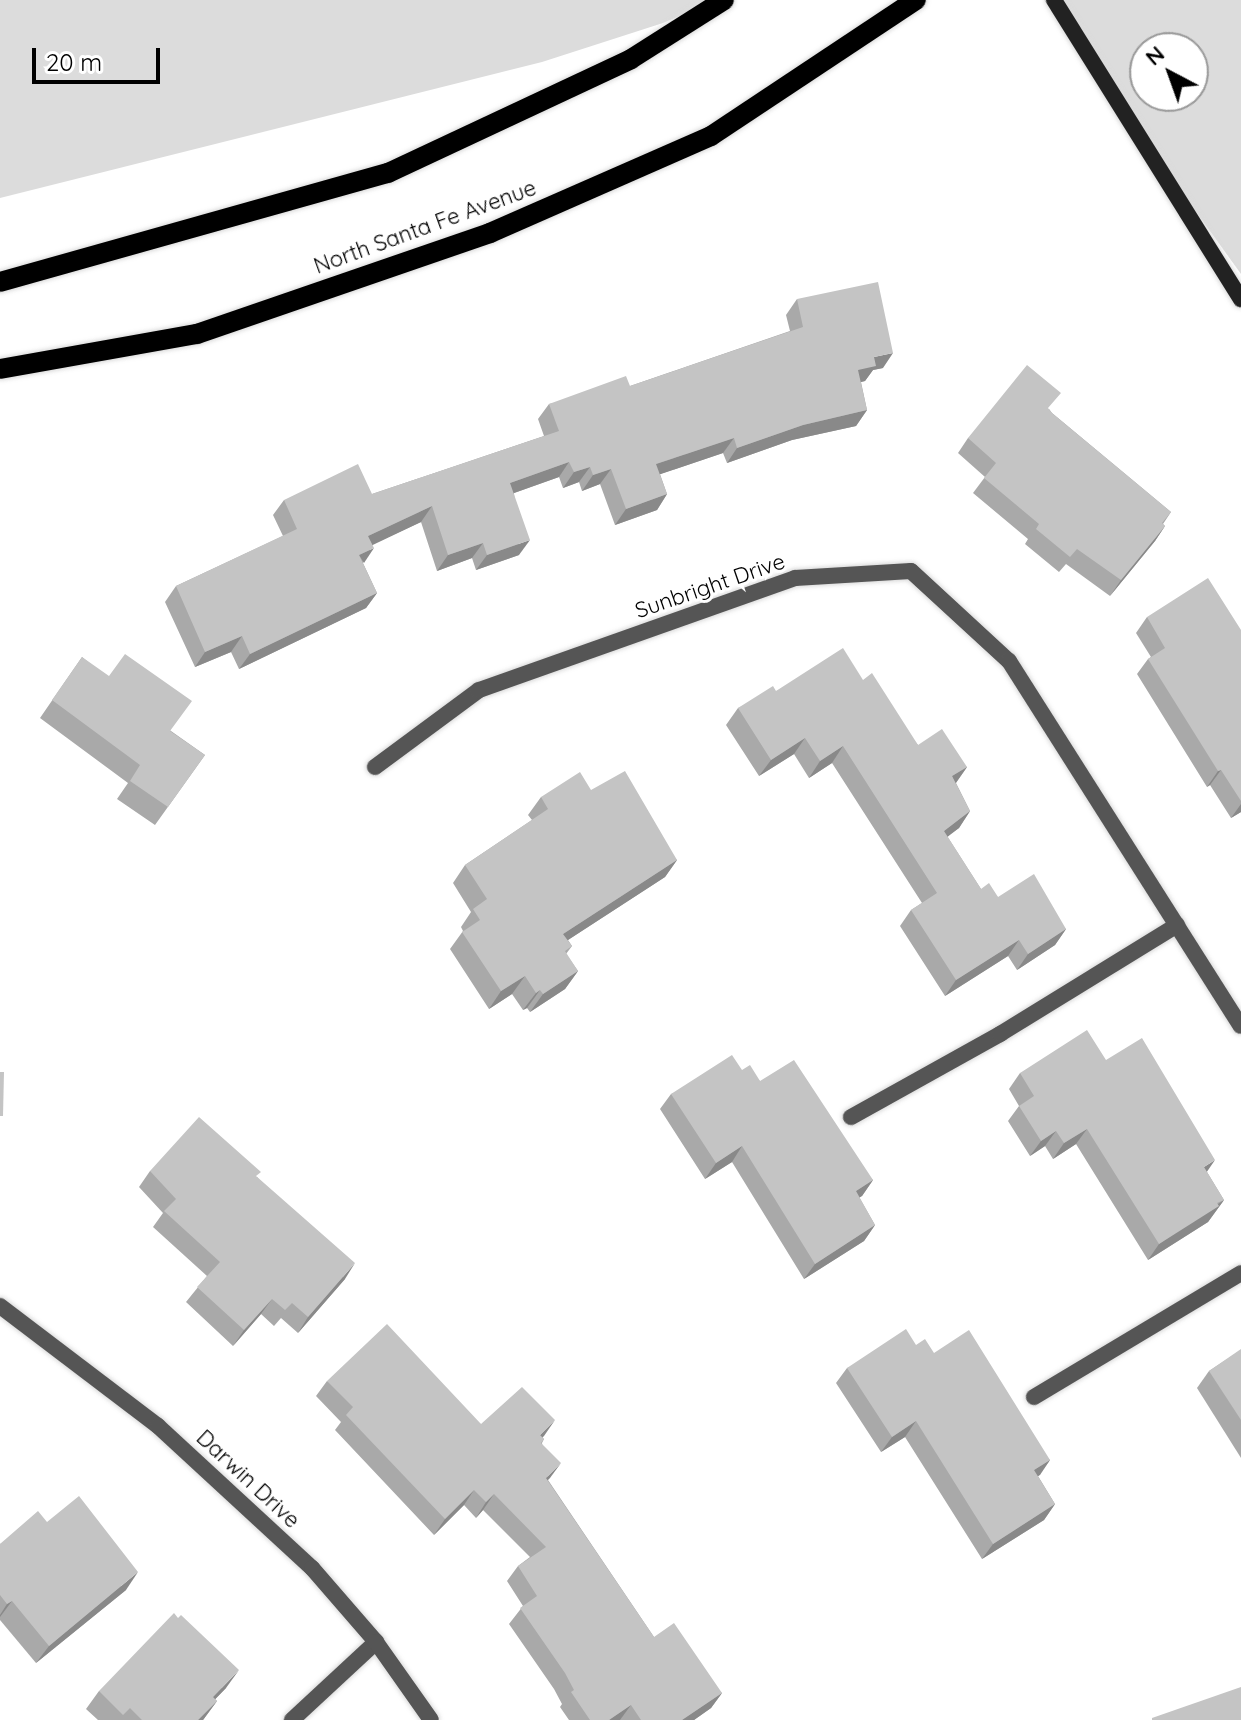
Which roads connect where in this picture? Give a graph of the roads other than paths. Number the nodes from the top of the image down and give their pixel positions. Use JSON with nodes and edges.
{"nodes":[{"id":1,"x":724,"y":0,"type":"edge"},
{"id":2,"x":916,"y":0,"type":"edge"},
{"id":3,"x":1054,"y":0,"type":"edge"},
{"id":4,"x":0,"y":282,"type":"edge"},
{"id":5,"x":1241,"y":299,"type":"edge"},
{"id":6,"x":0,"y":369,"type":"edge"},
{"id":7,"x":375,"y":767,"type":"dead end"},
{"id":8,"x":1177,"y":925,"type":"junction"},
{"id":9,"x":1241,"y":1026,"type":"edge"},
{"id":10,"x":851,"y":1117,"type":"dead end"},
{"id":11,"x":1241,"y":1273,"type":"edge"},
{"id":12,"x":0,"y":1306,"type":"edge"},
{"id":13,"x":1034,"y":1397,"type":"dead end"},
{"id":14,"x":376,"y":1642,"type":"junction"},
{"id":15,"x":292,"y":1720,"type":"edge"},
{"id":16,"x":431,"y":1720,"type":"edge"}],
"edges":[{"from":1,"to":4,"type":"main road"},
{"from":2,"to":6,"type":"main road","name":"North Santa Fe Avenue"},
{"from":3,"to":5,"type":"main road"},
{"from":7,"to":8,"type":"street","name":"Sunbright Drive"},
{"from":8,"to":9,"type":"street","name":"Sunbright Drive"},
{"from":8,"to":10,"type":"street"},
{"from":11,"to":13,"type":"street"},
{"from":12,"to":14,"type":"street","name":"Darwin Drive"},
{"from":14,"to":15,"type":"street"},
{"from":14,"to":16,"type":"street","name":"Darwin Drive"}]}
